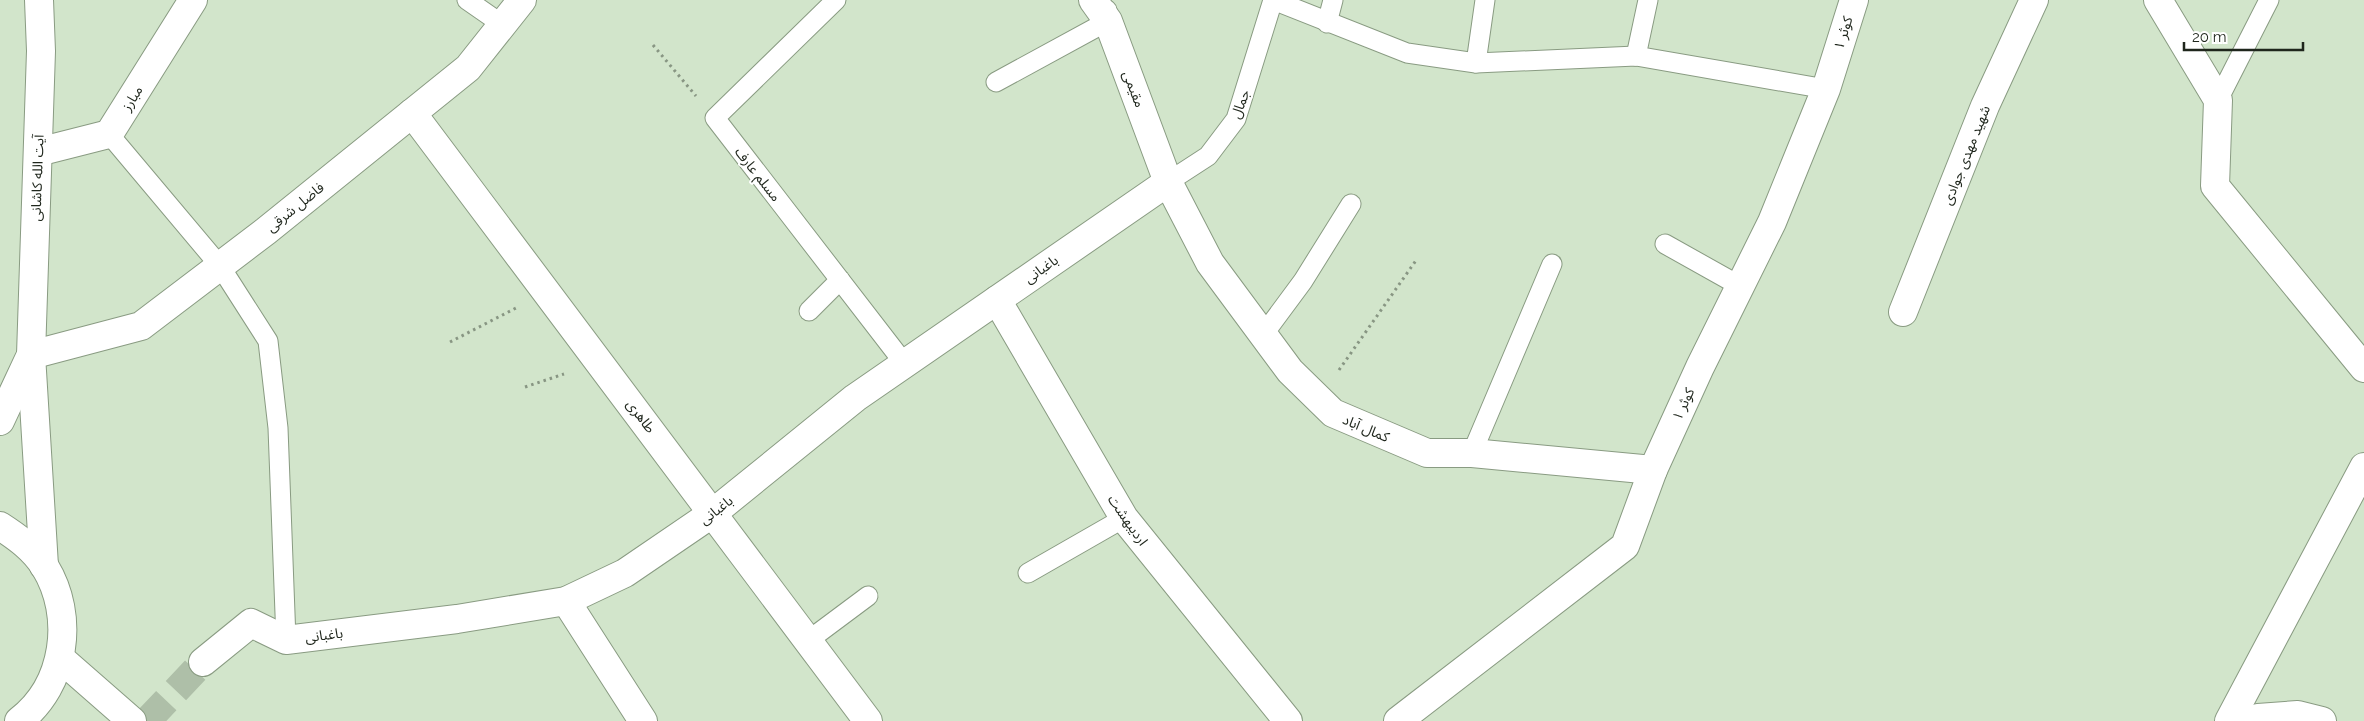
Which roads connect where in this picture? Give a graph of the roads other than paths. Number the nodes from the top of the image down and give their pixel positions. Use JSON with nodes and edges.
{"nodes":[{"id":1,"x":39,"y":0,"type":"edge"},
{"id":2,"x":193,"y":0,"type":"edge"},
{"id":3,"x":467,"y":0,"type":"edge"},
{"id":4,"x":522,"y":0,"type":"edge"},
{"id":5,"x":836,"y":0,"type":"edge"},
{"id":6,"x":1273,"y":0,"type":"edge"},
{"id":7,"x":1333,"y":0,"type":"edge"},
{"id":8,"x":1485,"y":0,"type":"edge"},
{"id":9,"x":1648,"y":0,"type":"edge"},
{"id":10,"x":1854,"y":0,"type":"edge"},
{"id":11,"x":2034,"y":0,"type":"edge"},
{"id":12,"x":2158,"y":0,"type":"edge"},
{"id":13,"x":2269,"y":0,"type":"edge"},
{"id":14,"x":1102,"y":7,"type":"edge"},
{"id":15,"x":1327,"y":22,"type":"junction"},
{"id":16,"x":503,"y":25,"type":"junction"},
{"id":17,"x":1636,"y":56,"type":"junction"},
{"id":18,"x":1476,"y":63,"type":"junction"},
{"id":19,"x":996,"y":82,"type":"dead end"},
{"id":20,"x":1826,"y":89,"type":"junction"},
{"id":21,"x":2218,"y":100,"type":"junction"},
{"id":22,"x":412,"y":112,"type":"junction"},
{"id":23,"x":109,"y":134,"type":"junction"},
{"id":24,"x":38,"y":152,"type":"junction"},
{"id":25,"x":1168,"y":182,"type":"junction"},
{"id":26,"x":1352,"y":204,"type":"dead end"},
{"id":27,"x":1665,"y":244,"type":"dead end"},
{"id":28,"x":1552,"y":264,"type":"dead end"},
{"id":29,"x":220,"y":266,"type":"junction"},
{"id":30,"x":840,"y":280,"type":"junction"},
{"id":31,"x":1740,"y":286,"type":"junction"},
{"id":32,"x":997,"y":300,"type":"junction"},
{"id":33,"x":809,"y":312,"type":"dead end"},
{"id":34,"x":1903,"y":312,"type":"dead end"},
{"id":35,"x":1263,"y":335,"type":"junction"},
{"id":36,"x":31,"y":355,"type":"junction"},
{"id":37,"x":904,"y":363,"type":"junction"},
{"id":38,"x":2364,"y":368,"type":"edge"},
{"id":39,"x":0,"y":421,"type":"edge"},
{"id":40,"x":1472,"y":453,"type":"junction"},
{"id":41,"x":2364,"y":467,"type":"edge"},
{"id":42,"x":1653,"y":470,"type":"junction"},
{"id":43,"x":713,"y":513,"type":"junction"},
{"id":44,"x":1124,"y":518,"type":"junction"},
{"id":45,"x":0,"y":526,"type":"edge"},
{"id":46,"x":44,"y":566,"type":"junction"},
{"id":47,"x":1028,"y":573,"type":"dead end"},
{"id":48,"x":868,"y":596,"type":"dead end"},
{"id":49,"x":566,"y":601,"type":"junction"},
{"id":50,"x":286,"y":640,"type":"junction"},
{"id":51,"x":810,"y":640,"type":"junction"},
{"id":52,"x":60,"y":658,"type":"junction"},
{"id":53,"x":203,"y":662,"type":"tunnel mouth"},
{"id":54,"x":19,"y":721,"type":"edge"},
{"id":55,"x":132,"y":721,"type":"edge"},
{"id":56,"x":643,"y":721,"type":"edge"},
{"id":57,"x":868,"y":721,"type":"edge"},
{"id":58,"x":1288,"y":721,"type":"edge"},
{"id":59,"x":1398,"y":721,"type":"edge"},
{"id":60,"x":2229,"y":721,"type":"edge"},
{"id":61,"x":2252,"y":721,"type":"edge"},
{"id":62,"x":2322,"y":721,"type":"edge"}],
"edges":[{"from":1,"to":24,"type":"street","name":"آیت الله کاشانی"},
{"from":2,"to":23,"type":"street","name":"مبارز"},
{"from":3,"to":16,"type":"lane"},
{"from":4,"to":16,"type":"street","name":"فاضل شرقی"},
{"from":5,"to":30,"type":"lane","name":"مسلم عارف"},
{"from":6,"to":15,"type":"lane"},
{"from":6,"to":25,"type":"lane","name":"جمال"},
{"from":7,"to":15,"type":"lane"},
{"from":8,"to":18,"type":"lane"},
{"from":9,"to":17,"type":"lane"},
{"from":10,"to":20,"type":"street","name":"کوثر ۱"},
{"from":11,"to":34,"type":"street","name":"شهید مهدی جوادی"},
{"from":12,"to":21,"type":"street"},
{"from":13,"to":21,"type":"lane"},
{"from":14,"to":19,"type":"lane"},
{"from":14,"to":25,"type":"street","name":"مقیمی"},
{"from":15,"to":18,"type":"lane"},
{"from":16,"to":22,"type":"street","name":"فاضل شرقی"},
{"from":17,"to":18,"type":"lane"},
{"from":17,"to":20,"type":"lane"},
{"from":20,"to":31,"type":"street","name":"کوثر ۱"},
{"from":21,"to":38,"type":"street"},
{"from":22,"to":29,"type":"street","name":"فاضل شرقی"},
{"from":22,"to":43,"type":"street","name":"طاهری"},
{"from":23,"to":24,"type":"street"},
{"from":23,"to":29,"type":"lane"},
{"from":24,"to":36,"type":"street","name":"آیت الله کاشانی"},
{"from":25,"to":32,"type":"street","name":"باغبانی"},
{"from":25,"to":35,"type":"street","name":"کمال آباد"},
{"from":26,"to":35,"type":"lane"},
{"from":27,"to":31,"type":"lane"},
{"from":28,"to":40,"type":"lane"},
{"from":29,"to":36,"type":"street","name":"فاضل شرقی"},
{"from":29,"to":50,"type":"lane"},
{"from":30,"to":33,"type":"lane"},
{"from":30,"to":37,"type":"lane","name":"مسلم عارف"},
{"from":31,"to":42,"type":"street","name":"کوثر ۱"},
{"from":32,"to":37,"type":"street","name":"باغبانی"},
{"from":32,"to":44,"type":"street","name":"اردیبهشت"},
{"from":35,"to":40,"type":"street","name":"کمال آباد"},
{"from":36,"to":39,"type":"street","name":"آیت الله کاشانی"},
{"from":36,"to":46,"type":"street","name":"آیت الله کاشانی"},
{"from":37,"to":43,"type":"street","name":"باغبانی"},
{"from":40,"to":42,"type":"street","name":"کمال آباد"},
{"from":41,"to":60,"type":"street"},
{"from":42,"to":59,"type":"street","name":"کوثر ۱"},
{"from":43,"to":49,"type":"street","name":"باغبانی"},
{"from":43,"to":51,"type":"street","name":"طاهری"},
{"from":44,"to":47,"type":"lane"},
{"from":44,"to":58,"type":"street","name":"اردیبهشت"},
{"from":45,"to":46,"type":"street"},
{"from":46,"to":52,"type":"street"},
{"from":48,"to":51,"type":"lane"},
{"from":49,"to":50,"type":"street","name":"باغبانی"},
{"from":49,"to":56,"type":"street"},
{"from":50,"to":53,"type":"street","name":"باغبانی"},
{"from":51,"to":57,"type":"street","name":"طاهری"},
{"from":52,"to":54,"type":"street"},
{"from":52,"to":55,"type":"street"},
{"from":61,"to":62,"type":"street"}]}
